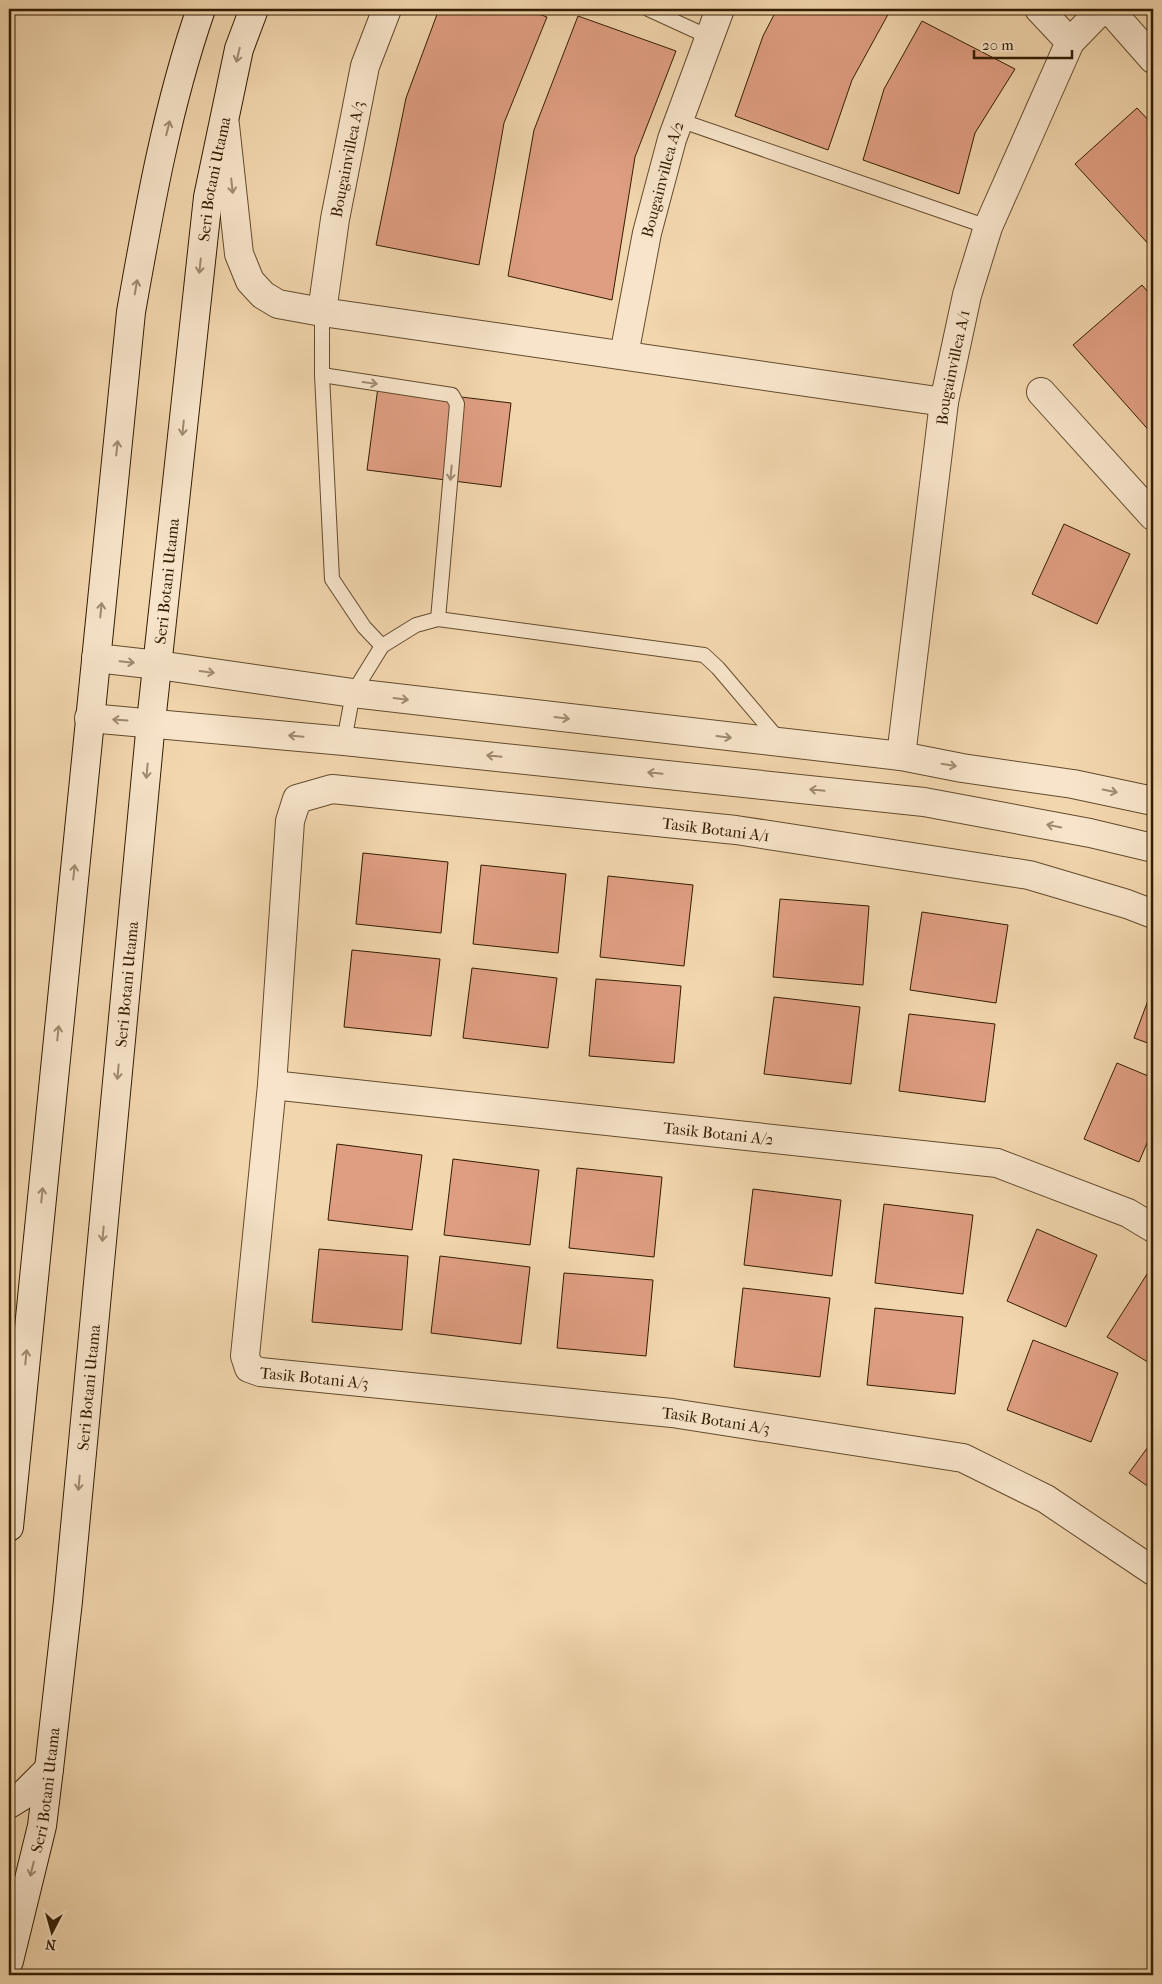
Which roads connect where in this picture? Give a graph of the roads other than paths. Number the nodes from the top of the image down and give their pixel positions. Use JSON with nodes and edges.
{"nodes":[{"id":1,"x":201,"y":9,"type":"edge"},
{"id":2,"x":254,"y":9,"type":"edge"},
{"id":3,"x":387,"y":9,"type":"edge"},
{"id":4,"x":648,"y":9,"type":"edge"},
{"id":5,"x":720,"y":9,"type":"edge"},
{"id":6,"x":1038,"y":9,"type":"edge"},
{"id":7,"x":1102,"y":9,"type":"edge"},
{"id":8,"x":1109,"y":9,"type":"edge"},
{"id":9,"x":709,"y":37,"type":"junction"},
{"id":10,"x":1070,"y":42,"type":"junction"},
{"id":11,"x":1153,"y":59,"type":"edge"},
{"id":12,"x":224,"y":120,"type":"junction"},
{"id":13,"x":679,"y":120,"type":"junction"},
{"id":14,"x":988,"y":227,"type":"junction"},
{"id":15,"x":322,"y":312,"type":"junction"},
{"id":16,"x":624,"y":355,"type":"junction"},
{"id":17,"x":322,"y":376,"type":"junction"},
{"id":18,"x":1041,"y":392,"type":"dead end"},
{"id":19,"x":944,"y":402,"type":"junction"},
{"id":20,"x":1153,"y":516,"type":"edge"},
{"id":21,"x":438,"y":619,"type":"junction"},
{"id":22,"x":382,"y":646,"type":"junction"},
{"id":23,"x":96,"y":658,"type":"junction"},
{"id":24,"x":158,"y":665,"type":"junction"},
{"id":25,"x":353,"y":693,"type":"junction"},
{"id":26,"x":89,"y":718,"type":"junction"},
{"id":27,"x":151,"y":722,"type":"junction"},
{"id":28,"x":344,"y":741,"type":"junction"},
{"id":29,"x":782,"y":743,"type":"junction"},
{"id":30,"x":901,"y":756,"type":"junction"},
{"id":31,"x":865,"y":795,"type":"junction"},
{"id":32,"x":1153,"y":800,"type":"edge"},
{"id":33,"x":924,"y":802,"type":"junction"},
{"id":34,"x":1153,"y":848,"type":"edge"},
{"id":35,"x":1153,"y":914,"type":"edge"},
{"id":36,"x":272,"y":1085,"type":"junction"},
{"id":37,"x":1153,"y":1228,"type":"edge"},
{"id":38,"x":9,"y":1527,"type":"edge"},
{"id":39,"x":1153,"y":1571,"type":"edge"},
{"id":40,"x":49,"y":1769,"type":"junction"},
{"id":41,"x":9,"y":1804,"type":"edge"},
{"id":42,"x":9,"y":1961,"type":"edge"}],
"edges":[{"from":23,"to":1,"type":"street","one_way":true},
{"from":2,"to":12,"type":"street","name":"Seri Botani Utama","one_way":true},
{"from":3,"to":15,"type":"street","name":"Bougainvillea A/3"},
{"from":4,"to":9,"type":"lane"},
{"from":5,"to":9,"type":"street","name":"Bougainvillea A/2"},
{"from":6,"to":10,"type":"street"},
{"from":7,"to":10,"type":"street","name":"Bougainvillea A/1"},
{"from":8,"to":11,"type":"street"},
{"from":9,"to":13,"type":"street","name":"Bougainvillea A/2"},
{"from":10,"to":14,"type":"street","name":"Bougainvillea A/1"},
{"from":12,"to":15,"type":"street","one_way":true},
{"from":12,"to":24,"type":"street","name":"Seri Botani Utama","one_way":true},
{"from":13,"to":14,"type":"lane"},
{"from":13,"to":16,"type":"street","name":"Bougainvillea A/2"},
{"from":14,"to":19,"type":"street","name":"Bougainvillea A/1"},
{"from":15,"to":16,"type":"street"},
{"from":15,"to":17,"type":"lane"},
{"from":16,"to":19,"type":"street"},
{"from":17,"to":21,"type":"lane","one_way":true},
{"from":17,"to":22,"type":"lane"},
{"from":18,"to":20,"type":"street"},
{"from":19,"to":30,"type":"street","name":"Bougainvillea A/1"},
{"from":21,"to":22,"type":"lane"},
{"from":21,"to":29,"type":"lane"},
{"from":22,"to":25,"type":"lane"},
{"from":23,"to":24,"type":"street","one_way":true},
{"from":23,"to":26,"type":"street"},
{"from":24,"to":25,"type":"street","one_way":true},
{"from":24,"to":27,"type":"street","name":"Seri Botani Utama"},
{"from":25,"to":28,"type":"lane"},
{"from":25,"to":29,"type":"street","one_way":true},
{"from":27,"to":26,"type":"street","one_way":true},
{"from":38,"to":26,"type":"street","one_way":true},
{"from":28,"to":27,"type":"street","one_way":true},
{"from":27,"to":40,"type":"street","name":"Seri Botani Utama","one_way":true},
{"from":31,"to":28,"type":"street","one_way":true},
{"from":29,"to":30,"type":"street"},
{"from":30,"to":31,"type":"street"},
{"from":30,"to":32,"type":"street","one_way":true},
{"from":30,"to":33,"type":"street"},
{"from":31,"to":33,"type":"street"},
{"from":34,"to":33,"type":"street","one_way":true},
{"from":35,"to":36,"type":"street","name":"Tasik Botani A/1"},
{"from":36,"to":37,"type":"street","name":"Tasik Botani A/2"},
{"from":36,"to":39,"type":"street","name":"Tasik Botani A/3"},
{"from":40,"to":41,"type":"street"},
{"from":40,"to":42,"type":"street","name":"Seri Botani Utama","one_way":true}]}
